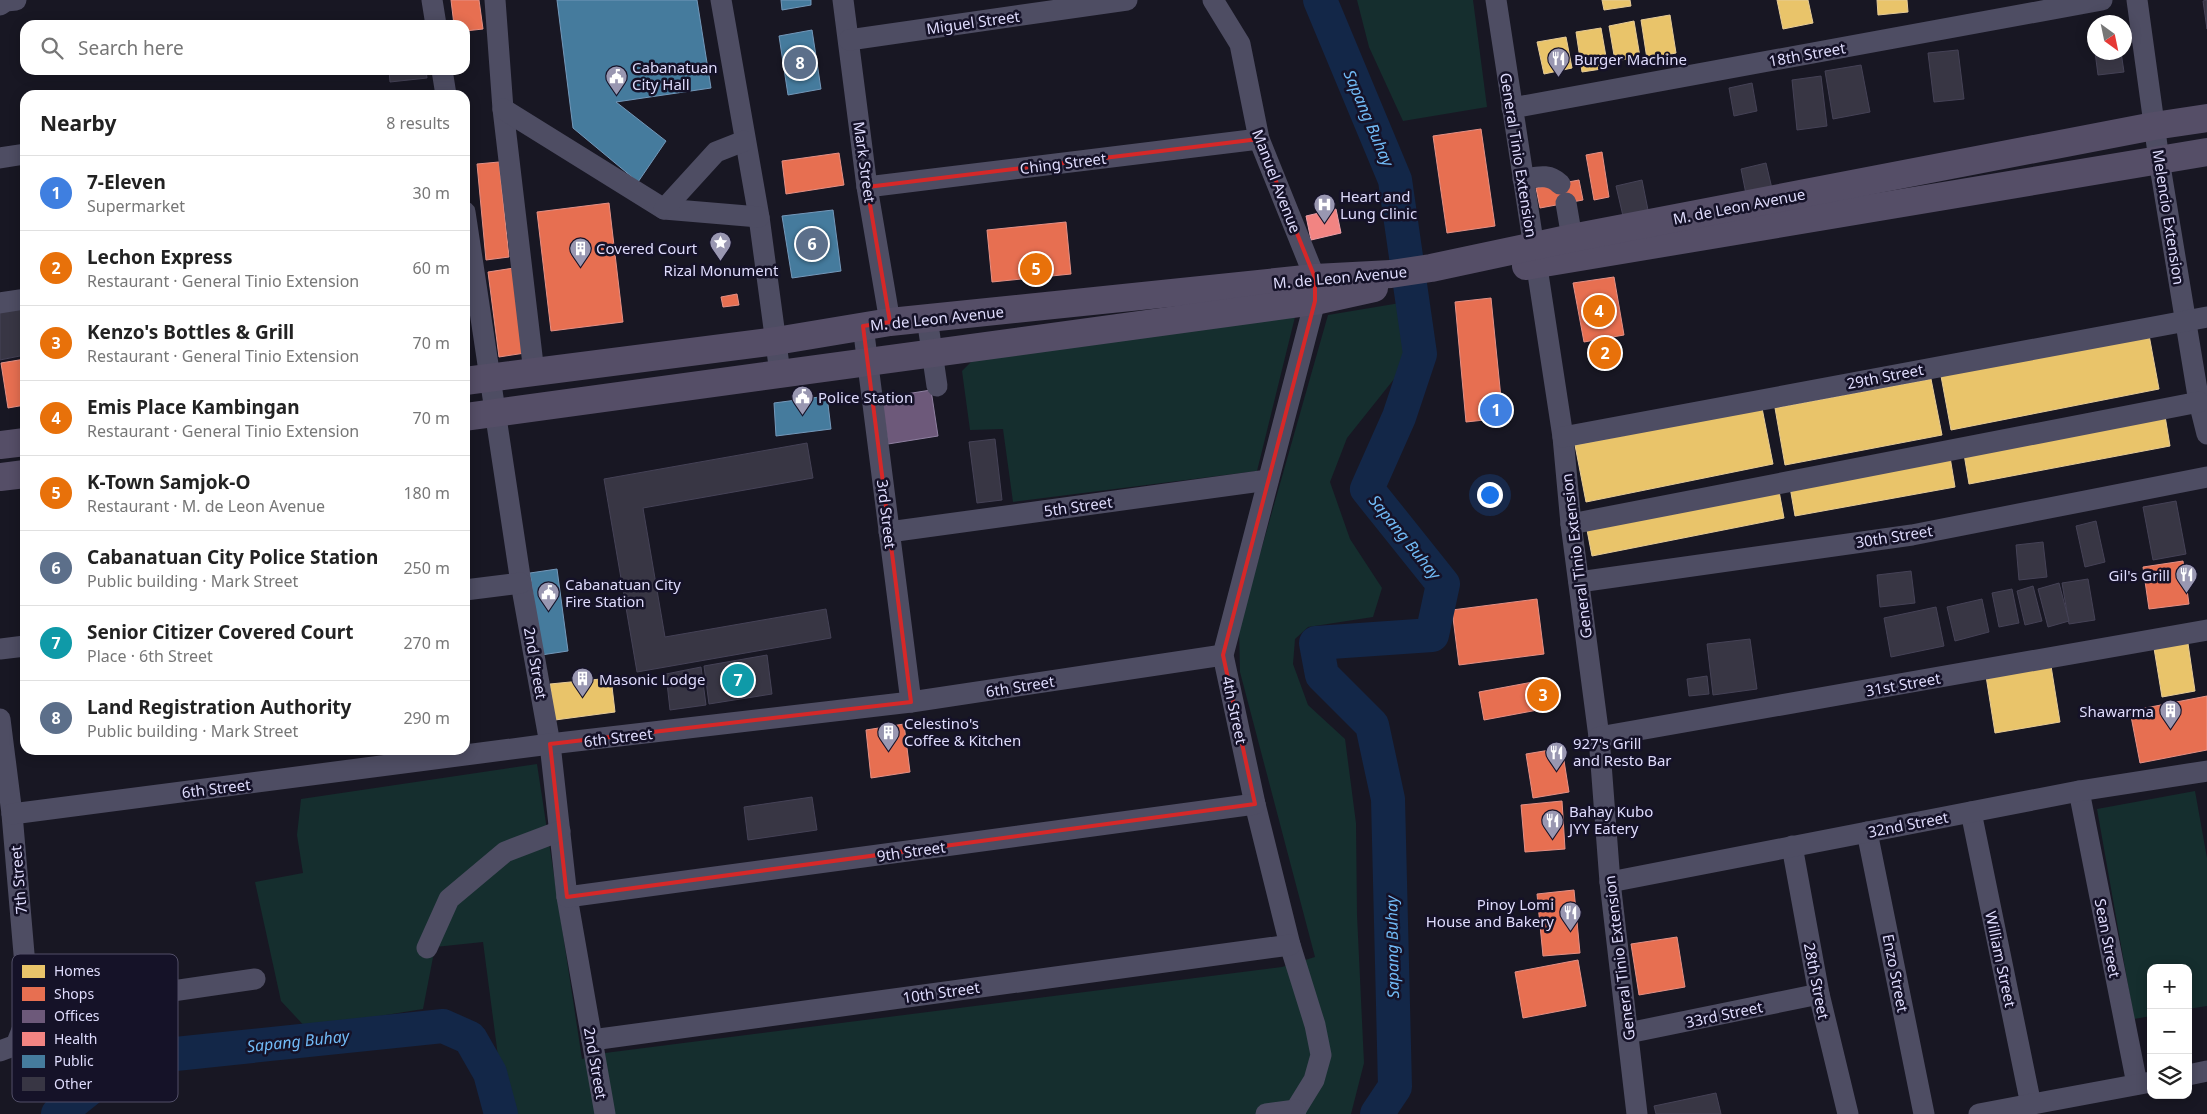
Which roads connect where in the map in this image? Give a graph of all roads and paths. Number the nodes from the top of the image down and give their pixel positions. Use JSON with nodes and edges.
{"nodes":[{"id":1,"x":16,"y":0,"type":"edge"},
{"id":2,"x":432,"y":0,"type":"edge"},
{"id":3,"x":495,"y":0,"type":"edge"},
{"id":4,"x":721,"y":0,"type":"edge"},
{"id":5,"x":843,"y":0,"type":"edge"},
{"id":6,"x":1127,"y":0,"type":"edge"},
{"id":7,"x":1213,"y":0,"type":"edge"},
{"id":8,"x":1496,"y":0,"type":"edge"},
{"id":9,"x":2102,"y":0,"type":"edge"},
{"id":10,"x":2137,"y":0,"type":"edge"},
{"id":11,"x":0,"y":5,"type":"edge"},
{"id":12,"x":435,"y":20,"type":"edge"},
{"id":13,"x":848,"y":40,"type":"junction"},
{"id":14,"x":442,"y":75,"type":"edge"},
{"id":15,"x":443,"y":90,"type":"edge"},
{"id":16,"x":1512,"y":108,"type":"junction"},
{"id":17,"x":503,"y":109,"type":"junction"},
{"id":18,"x":2207,"y":118,"type":"edge"},
{"id":19,"x":2154,"y":126,"type":"junction"},
{"id":20,"x":1259,"y":139,"type":"junction"},
{"id":21,"x":744,"y":141,"type":"junction"},
{"id":22,"x":2207,"y":152,"type":"edge"},
{"id":23,"x":20,"y":155,"type":"edge"},
{"id":24,"x":0,"y":158,"type":"edge"},
{"id":25,"x":2159,"y":160,"type":"junction"},
{"id":26,"x":1523,"y":179,"type":"junction"},
{"id":27,"x":868,"y":187,"type":"junction"},
{"id":28,"x":664,"y":209,"type":"junction"},
{"id":29,"x":759,"y":217,"type":"junction"},
{"id":30,"x":1572,"y":238,"type":"junction"},
{"id":31,"x":470,"y":255,"type":"edge"},
{"id":32,"x":1535,"y":256,"type":"junction"},
{"id":33,"x":1315,"y":289,"type":"junction"},
{"id":34,"x":20,"y":300,"type":"edge"},
{"id":35,"x":0,"y":303,"type":"edge"},
{"id":36,"x":2207,"y":317,"type":"edge"},
{"id":37,"x":927,"y":318,"type":"junction"},
{"id":38,"x":2186,"y":320,"type":"junction"},
{"id":39,"x":890,"y":322,"type":"junction"},
{"id":40,"x":863,"y":326,"type":"junction"},
{"id":41,"x":776,"y":341,"type":"junction"},
{"id":42,"x":932,"y":353,"type":"junction"},
{"id":43,"x":867,"y":362,"type":"junction"},
{"id":44,"x":534,"y":373,"type":"junction"},
{"id":45,"x":780,"y":373,"type":"junction"},
{"id":46,"x":492,"y":378,"type":"junction"},
{"id":47,"x":470,"y":381,"type":"edge"},
{"id":48,"x":937,"y":386,"type":"dead end"},
{"id":49,"x":2199,"y":402,"type":"junction"},
{"id":50,"x":496,"y":413,"type":"junction"},
{"id":51,"x":470,"y":416,"type":"edge"},
{"id":52,"x":2207,"y":434,"type":"edge"},
{"id":53,"x":1563,"y":436,"type":"junction"},
{"id":54,"x":20,"y":443,"type":"edge"},
{"id":55,"x":0,"y":445,"type":"edge"},
{"id":56,"x":20,"y":475,"type":"edge"},
{"id":57,"x":0,"y":477,"type":"edge"},
{"id":58,"x":2207,"y":477,"type":"edge"},
{"id":59,"x":1268,"y":480,"type":"junction"},
{"id":60,"x":1571,"y":524,"type":"junction"},
{"id":61,"x":889,"y":532,"type":"junction"},
{"id":62,"x":1579,"y":582,"type":"junction"},
{"id":63,"x":521,"y":583,"type":"junction"},
{"id":64,"x":470,"y":589,"type":"edge"},
{"id":65,"x":2207,"y":630,"type":"edge"},
{"id":66,"x":20,"y":647,"type":"edge"},
{"id":67,"x":0,"y":649,"type":"edge"},
{"id":68,"x":1223,"y":655,"type":"junction"},
{"id":69,"x":911,"y":702,"type":"junction"},
{"id":70,"x":0,"y":719,"type":"edge"},
{"id":71,"x":1599,"y":737,"type":"junction"},
{"id":72,"x":550,"y":744,"type":"junction"},
{"id":73,"x":470,"y":754,"type":"edge"},
{"id":74,"x":465,"y":755,"type":"edge"},
{"id":75,"x":2207,"y":771,"type":"edge"},
{"id":76,"x":2080,"y":791,"type":"junction"},
{"id":77,"x":1255,"y":804,"type":"junction"},
{"id":78,"x":1971,"y":812,"type":"junction"},
{"id":79,"x":12,"y":814,"type":"junction"},
{"id":80,"x":560,"y":831,"type":"junction"},
{"id":81,"x":1867,"y":832,"type":"junction"},
{"id":82,"x":1792,"y":846,"type":"junction"},
{"id":83,"x":1610,"y":882,"type":"junction"},
{"id":84,"x":567,"y":898,"type":"junction"},
{"id":85,"x":1290,"y":945,"type":"junction"},
{"id":86,"x":427,"y":948,"type":"dead end"},
{"id":87,"x":24,"y":954,"type":"edge"},
{"id":88,"x":256,"y":979,"type":"dead end"},
{"id":89,"x":178,"y":990,"type":"edge"},
{"id":90,"x":1819,"y":994,"type":"junction"},
{"id":91,"x":1628,"y":1034,"type":"junction"},
{"id":92,"x":592,"y":1040,"type":"junction"},
{"id":93,"x":12,"y":1046,"type":"edge"},
{"id":94,"x":0,"y":1051,"type":"edge"},
{"id":95,"x":2207,"y":1071,"type":"edge"},
{"id":96,"x":2192,"y":1074,"type":"edge"},
{"id":97,"x":2144,"y":1083,"type":"edge"},
{"id":98,"x":2031,"y":1105,"type":"junction"},
{"id":99,"x":1294,"y":1112,"type":"edge"},
{"id":100,"x":604,"y":1114,"type":"edge"},
{"id":101,"x":1266,"y":1114,"type":"edge"},
{"id":102,"x":1637,"y":1114,"type":"edge"},
{"id":103,"x":1848,"y":1114,"type":"edge"},
{"id":104,"x":1924,"y":1114,"type":"edge"},
{"id":105,"x":1979,"y":1114,"type":"edge"}],
"edges":[{"from":1,"to":11,"type":"street"},
{"from":2,"to":12,"type":"street"},
{"from":3,"to":17,"type":"street"},
{"from":4,"to":21,"type":"street"},
{"from":5,"to":13,"type":"street","name":"Mark Street"},
{"from":6,"to":13,"type":"street","name":"Miguel Street"},
{"from":7,"to":20,"type":"street","name":"Manuel Avenue"},
{"from":8,"to":16,"type":"street","name":"General Tinio Extension"},
{"from":9,"to":16,"type":"street","name":"18th Street"},
{"from":10,"to":19,"type":"street","name":"Melencio Extension"},
{"from":13,"to":27,"type":"street","name":"Mark Street"},
{"from":14,"to":15,"type":"street"},
{"from":16,"to":26,"type":"street","name":"General Tinio Extension"},
{"from":17,"to":28,"type":"street"},
{"from":17,"to":44,"type":"street"},
{"from":18,"to":19,"type":"main road","name":"M. de Leon Avenue"},
{"from":19,"to":25,"type":"street","name":"Melencio Extension"},
{"from":19,"to":30,"type":"main road","name":"M. de Leon Avenue"},
{"from":20,"to":27,"type":"street","name":"Ching Street"},
{"from":20,"to":33,"type":"street","name":"Manuel Avenue"},
{"from":21,"to":28,"type":"street"},
{"from":21,"to":29,"type":"street"},
{"from":22,"to":25,"type":"main road","name":"M. de Leon Avenue"},
{"from":23,"to":24,"type":"street"},
{"from":25,"to":32,"type":"main road","name":"M. de Leon Avenue"},
{"from":25,"to":38,"type":"street","name":"Melencio Extension"},
{"from":26,"to":30,"type":"street"},
{"from":26,"to":32,"type":"street","name":"General Tinio Extension"},
{"from":27,"to":39,"type":"street","name":"Mark Street"},
{"from":28,"to":29,"type":"street"},
{"from":29,"to":41,"type":"street"},
{"from":30,"to":32,"type":"main road","name":"M. de Leon Avenue"},
{"from":31,"to":46,"type":"street","name":"2nd Street"},
{"from":32,"to":33,"type":"main road","name":"M. de Leon Avenue"},
{"from":32,"to":53,"type":"street","name":"General Tinio Extension"},
{"from":33,"to":37,"type":"main road","name":"M. de Leon Avenue"},
{"from":33,"to":42,"type":"main road","name":"M. de Leon Avenue"},
{"from":33,"to":59,"type":"street","name":"4th Street"},
{"from":34,"to":35,"type":"street"},
{"from":36,"to":38,"type":"street","name":"29th Street"},
{"from":37,"to":39,"type":"main road","name":"M. de Leon Avenue"},
{"from":37,"to":42,"type":"street"},
{"from":38,"to":49,"type":"street","name":"Melencio Extension"},
{"from":38,"to":53,"type":"street","name":"29th Street"},
{"from":39,"to":40,"type":"main road","name":"M. de Leon Avenue"},
{"from":40,"to":41,"type":"main road","name":"M. de Leon Avenue"},
{"from":40,"to":43,"type":"street","name":"3rd Street"},
{"from":41,"to":44,"type":"main road","name":"M. de Leon Avenue"},
{"from":41,"to":45,"type":"street"},
{"from":42,"to":43,"type":"main road","name":"M. de Leon Avenue"},
{"from":42,"to":48,"type":"street"},
{"from":43,"to":45,"type":"main road","name":"M. de Leon Avenue"},
{"from":43,"to":61,"type":"street","name":"3rd Street"},
{"from":44,"to":46,"type":"main road","name":"M. de Leon Avenue"},
{"from":45,"to":50,"type":"main road","name":"M. de Leon Avenue"},
{"from":46,"to":47,"type":"main road","name":"M. de Leon Avenue"},
{"from":46,"to":50,"type":"street","name":"2nd Street"},
{"from":49,"to":52,"type":"street","name":"Melencio Extension"},
{"from":49,"to":60,"type":"street"},
{"from":50,"to":51,"type":"main road","name":"M. de Leon Avenue"},
{"from":50,"to":63,"type":"street","name":"2nd Street"},
{"from":53,"to":60,"type":"street","name":"General Tinio Extension"},
{"from":54,"to":55,"type":"main road"},
{"from":56,"to":57,"type":"main road"},
{"from":58,"to":62,"type":"street","name":"30th Street"},
{"from":59,"to":61,"type":"street","name":"5th Street"},
{"from":59,"to":68,"type":"street","name":"4th Street"},
{"from":60,"to":62,"type":"street","name":"General Tinio Extension"},
{"from":61,"to":69,"type":"street","name":"3rd Street"},
{"from":62,"to":71,"type":"street","name":"General Tinio Extension"},
{"from":63,"to":64,"type":"street"},
{"from":63,"to":72,"type":"street","name":"2nd Street"},
{"from":65,"to":71,"type":"street","name":"31st Street"},
{"from":66,"to":67,"type":"street"},
{"from":68,"to":69,"type":"street","name":"6th Street"},
{"from":68,"to":77,"type":"street","name":"4th Street"},
{"from":69,"to":72,"type":"street","name":"6th Street"},
{"from":70,"to":79,"type":"street","name":"7th Street"},
{"from":71,"to":83,"type":"street","name":"General Tinio Extension"},
{"from":72,"to":73,"type":"street","name":"6th Street"},
{"from":72,"to":80,"type":"street","name":"2nd Street"},
{"from":74,"to":79,"type":"street","name":"6th Street"},
{"from":75,"to":76,"type":"street","name":"32nd Street"},
{"from":76,"to":78,"type":"street","name":"32nd Street"},
{"from":76,"to":97,"type":"street","name":"Sean Street"},
{"from":77,"to":84,"type":"street","name":"9th Street"},
{"from":77,"to":85,"type":"street","name":"4th Street"},
{"from":78,"to":81,"type":"street","name":"32nd Street"},
{"from":78,"to":98,"type":"street","name":"William Street"},
{"from":79,"to":87,"type":"street","name":"7th Street"},
{"from":80,"to":84,"type":"street","name":"2nd Street"},
{"from":80,"to":86,"type":"street"},
{"from":81,"to":82,"type":"street","name":"32nd Street"},
{"from":81,"to":104,"type":"street","name":"Enzo Street"},
{"from":82,"to":83,"type":"street","name":"32nd Street"},
{"from":82,"to":90,"type":"street","name":"28th Street"},
{"from":83,"to":91,"type":"street","name":"General Tinio Extension"},
{"from":84,"to":92,"type":"street","name":"2nd Street"},
{"from":85,"to":92,"type":"street","name":"10th Street"},
{"from":85,"to":99,"type":"street","name":"4th Street"},
{"from":88,"to":89,"type":"street"},
{"from":90,"to":91,"type":"street","name":"33rd Street"},
{"from":90,"to":103,"type":"street","name":"28th Street"},
{"from":91,"to":102,"type":"street","name":"General Tinio Extension"},
{"from":92,"to":100,"type":"street","name":"2nd Street"},
{"from":93,"to":94,"type":"street"},
{"from":95,"to":96,"type":"street"},
{"from":97,"to":98,"type":"street"},
{"from":98,"to":105,"type":"street"},
{"from":99,"to":101,"type":"street"}]}
